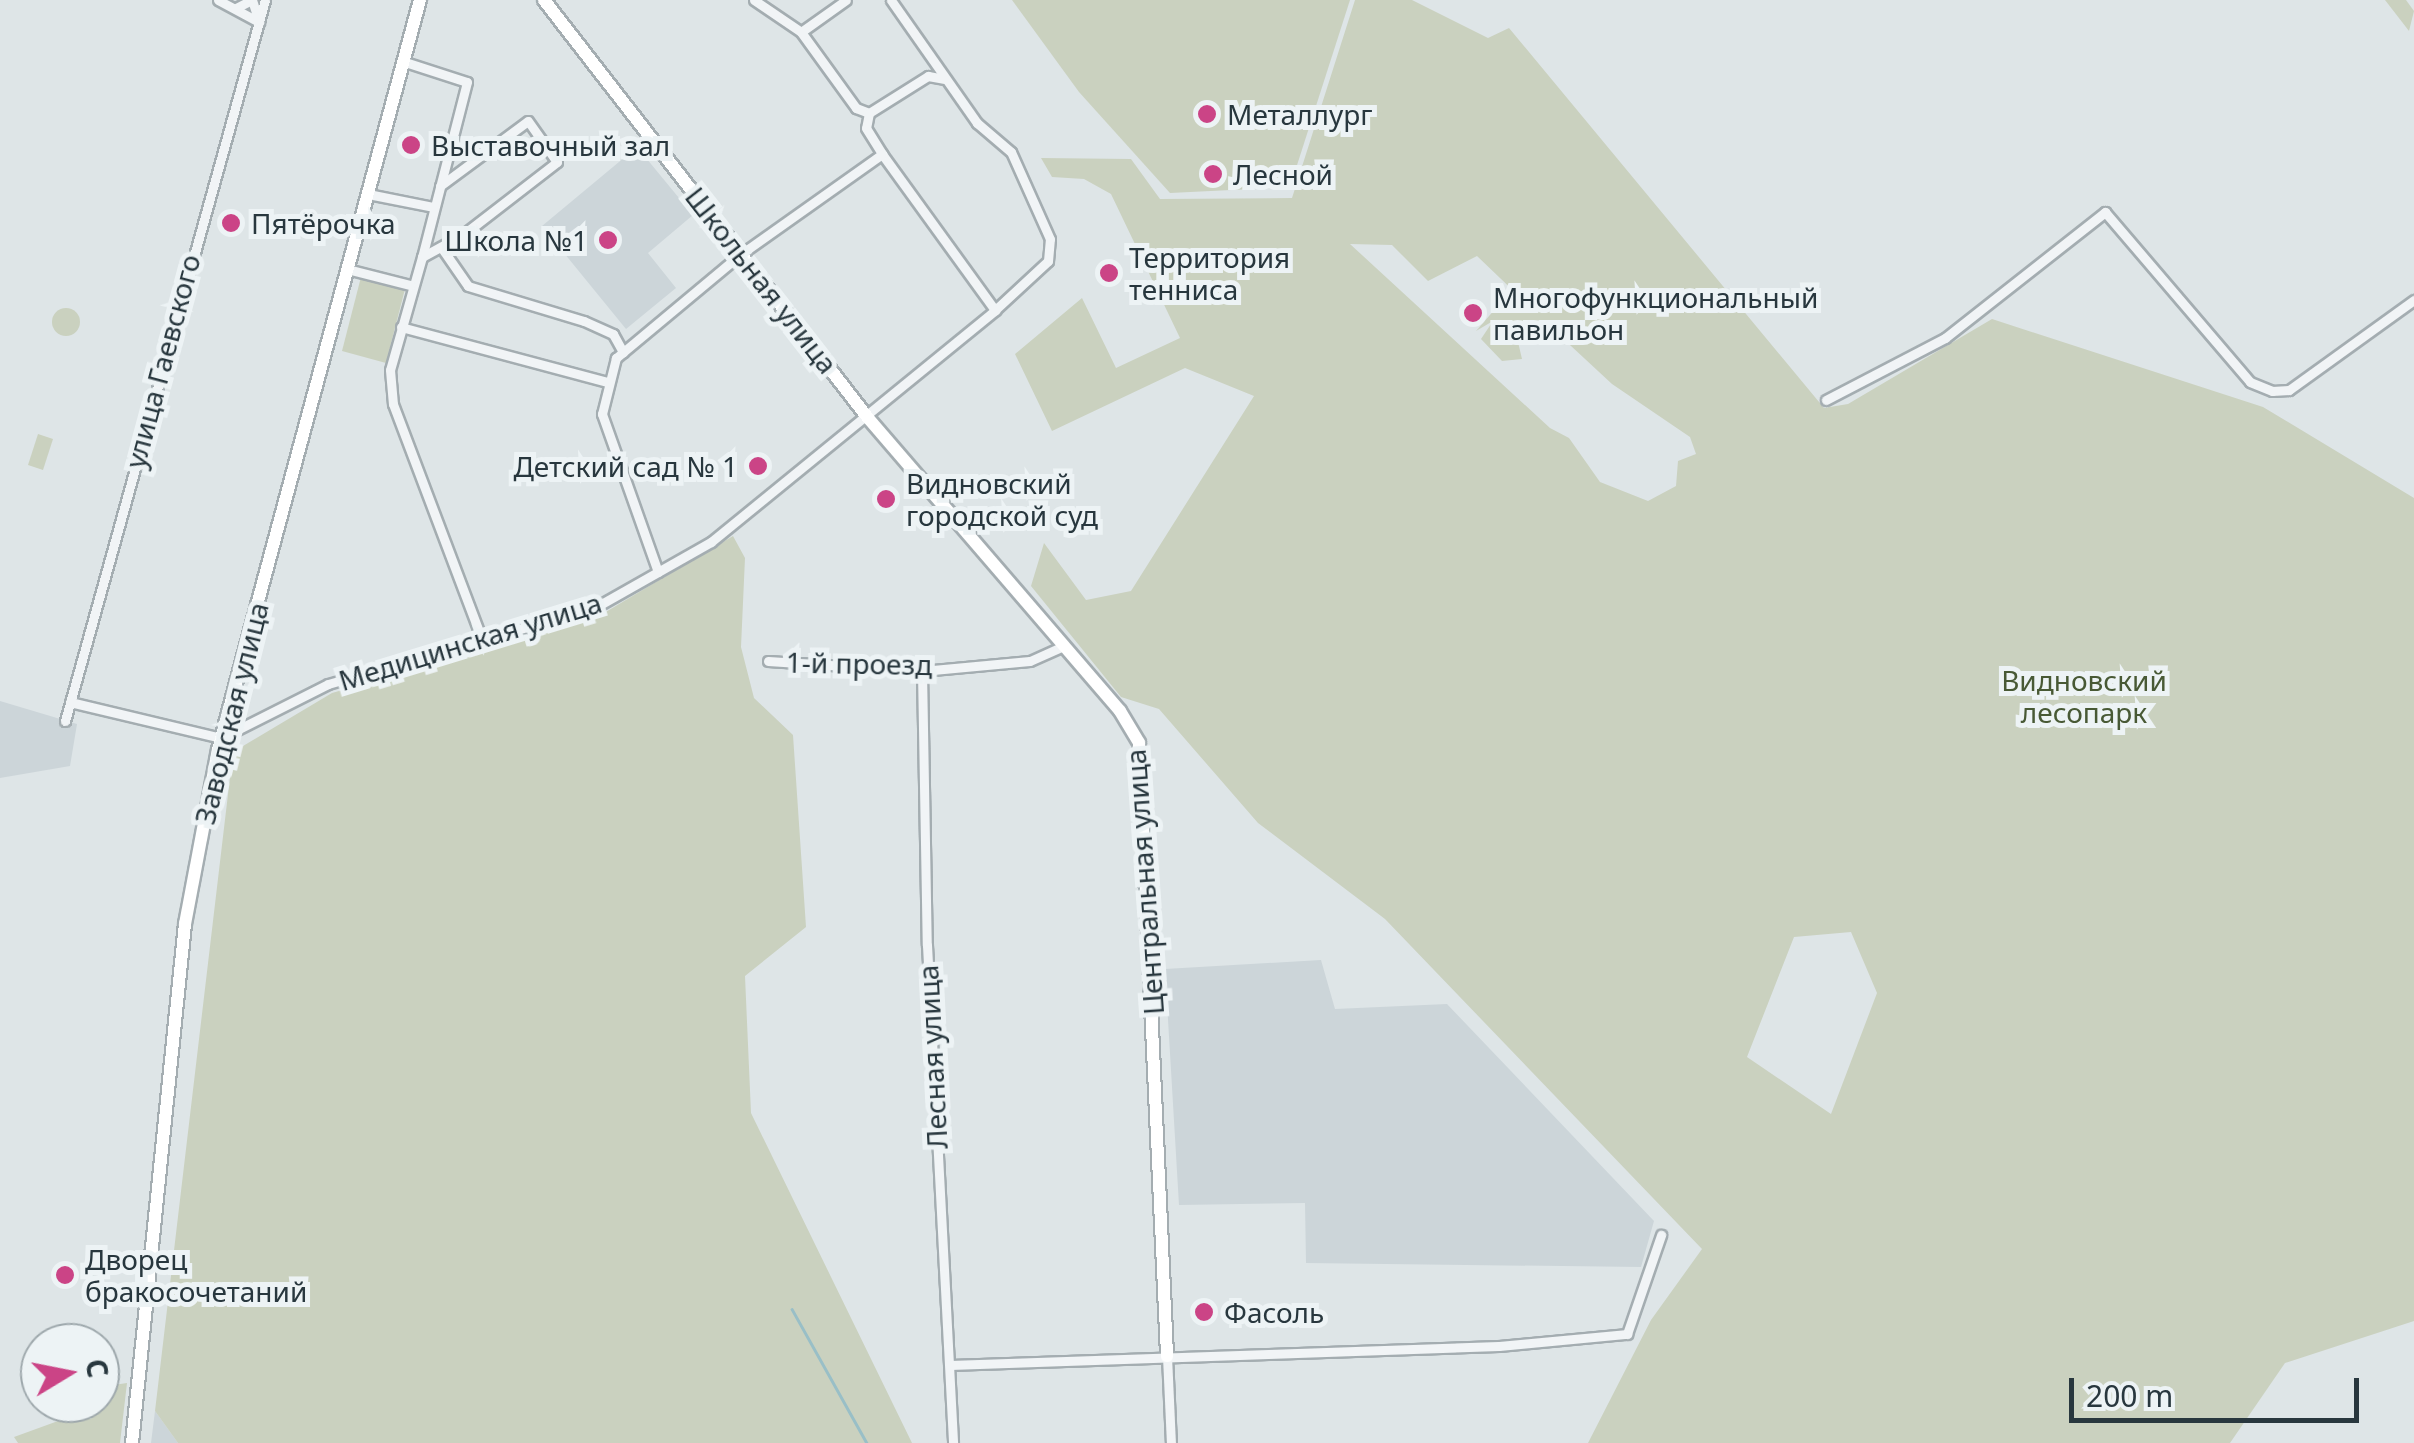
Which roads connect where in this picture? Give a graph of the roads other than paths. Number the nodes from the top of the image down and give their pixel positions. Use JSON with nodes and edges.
{"nodes":[{"id":1,"x":218,"y":0,"type":"edge"},
{"id":2,"x":253,"y":0,"type":"edge"},
{"id":3,"x":265,"y":0,"type":"edge"},
{"id":4,"x":420,"y":0,"type":"edge"},
{"id":5,"x":544,"y":0,"type":"edge"},
{"id":6,"x":754,"y":0,"type":"edge"},
{"id":7,"x":846,"y":0,"type":"edge"},
{"id":8,"x":891,"y":0,"type":"edge"},
{"id":9,"x":236,"y":8,"type":"junction"},
{"id":10,"x":259,"y":22,"type":"junction"},
{"id":11,"x":800,"y":32,"type":"junction"},
{"id":12,"x":405,"y":62,"type":"junction"},
{"id":13,"x":948,"y":80,"type":"junction"},
{"id":14,"x":869,"y":112,"type":"junction"},
{"id":15,"x":882,"y":154,"type":"junction"},
{"id":16,"x":440,"y":186,"type":"junction"},
{"id":17,"x":368,"y":194,"type":"junction"},
{"id":18,"x":434,"y":207,"type":"junction"},
{"id":19,"x":441,"y":246,"type":"junction"},
{"id":20,"x":741,"y":254,"type":"junction"},
{"id":21,"x":422,"y":257,"type":"junction"},
{"id":22,"x":348,"y":269,"type":"junction"},
{"id":23,"x":410,"y":286,"type":"junction"},
{"id":24,"x":2414,"y":300,"type":"edge"},
{"id":25,"x":995,"y":310,"type":"junction"},
{"id":26,"x":401,"y":327,"type":"junction"},
{"id":27,"x":622,"y":352,"type":"junction"},
{"id":28,"x":608,"y":382,"type":"junction"},
{"id":29,"x":1826,"y":400,"type":"dead end"},
{"id":30,"x":868,"y":418,"type":"junction"},
{"id":31,"x":658,"y":572,"type":"junction"},
{"id":32,"x":483,"y":642,"type":"junction"},
{"id":33,"x":1064,"y":646,"type":"junction"},
{"id":34,"x":768,"y":661,"type":"dead end"},
{"id":35,"x":922,"y":670,"type":"junction"},
{"id":36,"x":70,"y":702,"type":"junction"},
{"id":37,"x":65,"y":720,"type":"dead end"},
{"id":38,"x":221,"y":738,"type":"junction"},
{"id":39,"x":1661,"y":1236,"type":"dead end"},
{"id":40,"x":1167,"y":1356,"type":"junction"},
{"id":41,"x":950,"y":1365,"type":"junction"},
{"id":42,"x":132,"y":1443,"type":"edge"},
{"id":43,"x":953,"y":1443,"type":"edge"},
{"id":44,"x":1171,"y":1443,"type":"edge"}],
"edges":[{"from":1,"to":9,"type":"street"},
{"from":2,"to":9,"type":"street"},
{"from":2,"to":10,"type":"street"},
{"from":3,"to":10,"type":"street","name":"улица Гаевского"},
{"from":4,"to":12,"type":"street","name":"Заводская улица"},
{"from":5,"to":20,"type":"street","name":"Школьная улица"},
{"from":6,"to":11,"type":"street"},
{"from":7,"to":11,"type":"street"},
{"from":8,"to":13,"type":"street"},
{"from":9,"to":10,"type":"street"},
{"from":10,"to":36,"type":"street","name":"улица Гаевского"},
{"from":11,"to":14,"type":"street"},
{"from":12,"to":16,"type":"street"},
{"from":12,"to":17,"type":"street","name":"Заводская улица"},
{"from":13,"to":14,"type":"street"},
{"from":13,"to":25,"type":"street","name":"Медицинская улица"},
{"from":14,"to":15,"type":"street"},
{"from":15,"to":20,"type":"street"},
{"from":15,"to":25,"type":"street"},
{"from":16,"to":18,"type":"street"},
{"from":16,"to":19,"type":"street"},
{"from":17,"to":18,"type":"street"},
{"from":17,"to":22,"type":"street","name":"Заводская улица"},
{"from":18,"to":21,"type":"street"},
{"from":19,"to":21,"type":"street"},
{"from":19,"to":27,"type":"street"},
{"from":20,"to":27,"type":"street"},
{"from":20,"to":30,"type":"street","name":"Школьная улица"},
{"from":21,"to":23,"type":"street"},
{"from":22,"to":23,"type":"street"},
{"from":22,"to":38,"type":"street","name":"Заводская улица"},
{"from":23,"to":26,"type":"street"},
{"from":24,"to":29,"type":"street"},
{"from":25,"to":30,"type":"street","name":"Медицинская улица"},
{"from":26,"to":28,"type":"street"},
{"from":26,"to":32,"type":"street"},
{"from":27,"to":28,"type":"street"},
{"from":28,"to":31,"type":"street"},
{"from":30,"to":31,"type":"street","name":"Медицинская улица"},
{"from":30,"to":33,"type":"street","name":"Центральная улица"},
{"from":31,"to":32,"type":"street","name":"Медицинская улица"},
{"from":32,"to":38,"type":"street","name":"Медицинская улица"},
{"from":33,"to":35,"type":"street","name":"1-й проезд"},
{"from":33,"to":40,"type":"street","name":"Центральная улица"},
{"from":34,"to":35,"type":"street","name":"1-й проезд"},
{"from":35,"to":41,"type":"street","name":"Лесная улица"},
{"from":36,"to":37,"type":"street","name":"улица Гаевского"},
{"from":36,"to":38,"type":"street"},
{"from":38,"to":42,"type":"street","name":"Заводская улица"},
{"from":39,"to":40,"type":"street"},
{"from":40,"to":41,"type":"street"},
{"from":40,"to":44,"type":"street","name":"Центральная улица"},
{"from":41,"to":43,"type":"street","name":"Лесная улица"}]}
